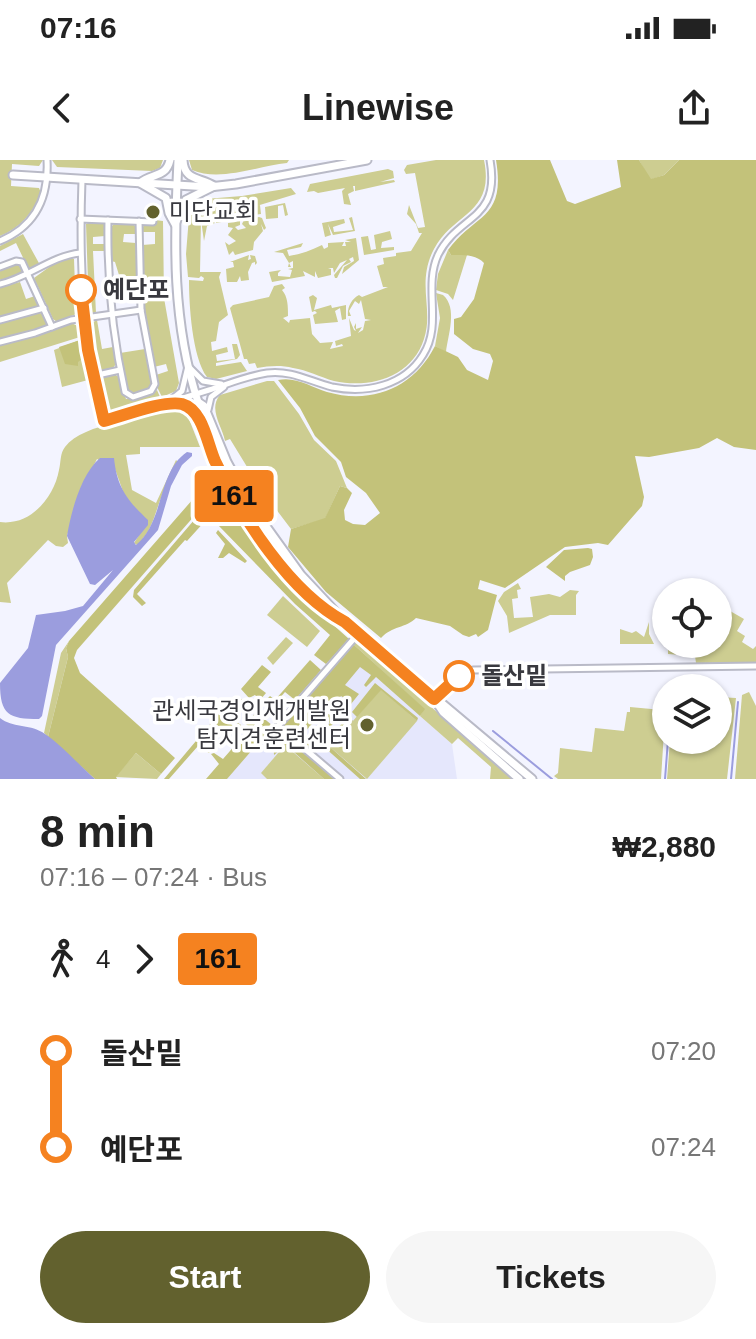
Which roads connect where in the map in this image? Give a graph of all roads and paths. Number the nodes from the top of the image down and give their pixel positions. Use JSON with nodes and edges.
{"nodes":[{"id":1,"x":47,"y":160,"type":"edge"},
{"id":2,"x":170,"y":160,"type":"edge"},
{"id":3,"x":180,"y":160,"type":"edge"},
{"id":4,"x":367,"y":160,"type":"edge"},
{"id":5,"x":490,"y":160,"type":"edge"},
{"id":6,"x":13,"y":175,"type":"dead end"},
{"id":7,"x":48,"y":177,"type":"junction"},
{"id":8,"x":82,"y":179,"type":"junction"},
{"id":9,"x":140,"y":183,"type":"junction"},
{"id":10,"x":176,"y":186,"type":"junction"},
{"id":11,"x":214,"y":186,"type":"junction"},
{"id":12,"x":80,"y":219,"type":"junction"},
{"id":13,"x":108,"y":220,"type":"junction"},
{"id":14,"x":139,"y":221,"type":"junction"},
{"id":15,"x":153,"y":222,"type":"dead end"},
{"id":16,"x":175,"y":224,"type":"junction"},
{"id":17,"x":0,"y":241,"type":"edge"},
{"id":18,"x":80,"y":253,"type":"junction"},
{"id":19,"x":0,"y":267,"type":"edge"},
{"id":20,"x":28,"y":275,"type":"junction"},
{"id":21,"x":0,"y":284,"type":"edge"},
{"id":22,"x":44,"y":308,"type":"junction"},
{"id":23,"x":141,"y":310,"type":"junction"},
{"id":24,"x":111,"y":315,"type":"junction"},
{"id":25,"x":84,"y":318,"type":"junction"},
{"id":26,"x":0,"y":320,"type":"edge"},
{"id":27,"x":53,"y":327,"type":"junction"},
{"id":28,"x":0,"y":342,"type":"edge"},
{"id":29,"x":188,"y":366,"type":"junction"},
{"id":30,"x":120,"y":370,"type":"junction"},
{"id":31,"x":93,"y":376,"type":"junction"},
{"id":32,"x":228,"y":384,"type":"junction"},
{"id":33,"x":196,"y":398,"type":"junction"},
{"id":34,"x":165,"y":404,"type":"junction"},
{"id":35,"x":203,"y":417,"type":"junction"},
{"id":36,"x":358,"y":634,"type":"junction"},
{"id":37,"x":756,"y":666,"type":"edge"},
{"id":38,"x":434,"y":699,"type":"junction"},
{"id":39,"x":340,"y":779,"type":"edge"},
{"id":40,"x":519,"y":779,"type":"edge"},
{"id":41,"x":532,"y":779,"type":"edge"}],
"edges":[{"from":1,"to":7,"type":"street"},
{"from":2,"to":9,"type":"main road"},
{"from":3,"to":10,"type":"main road"},
{"from":3,"to":11,"type":"main road"},
{"from":4,"to":11,"type":"main road"},
{"from":5,"to":32,"type":"street"},
{"from":6,"to":7,"type":"main road"},
{"from":7,"to":8,"type":"main road"},
{"from":7,"to":17,"type":"street"},
{"from":8,"to":9,"type":"main road"},
{"from":8,"to":12,"type":"street"},
{"from":9,"to":10,"type":"main road"},
{"from":9,"to":16,"type":"main road"},
{"from":10,"to":11,"type":"main road"},
{"from":10,"to":16,"type":"main road"},
{"from":11,"to":16,"type":"main road"},
{"from":12,"to":13,"type":"street"},
{"from":12,"to":18,"type":"street"},
{"from":13,"to":14,"type":"street"},
{"from":13,"to":24,"type":"street"},
{"from":14,"to":15,"type":"street"},
{"from":14,"to":23,"type":"street"},
{"from":16,"to":29,"type":"main road"},
{"from":18,"to":20,"type":"street"},
{"from":18,"to":25,"type":"street"},
{"from":19,"to":20,"type":"street"},
{"from":20,"to":21,"type":"street"},
{"from":20,"to":22,"type":"street"},
{"from":22,"to":26,"type":"street"},
{"from":22,"to":27,"type":"street"},
{"from":23,"to":24,"type":"street"},
{"from":23,"to":30,"type":"street"},
{"from":24,"to":25,"type":"street"},
{"from":24,"to":30,"type":"street"},
{"from":25,"to":27,"type":"street"},
{"from":25,"to":31,"type":"street"},
{"from":27,"to":28,"type":"street"},
{"from":29,"to":32,"type":"street"},
{"from":29,"to":33,"type":"main road"},
{"from":29,"to":34,"type":"street"},
{"from":30,"to":31,"type":"street"},
{"from":31,"to":34,"type":"street"},
{"from":32,"to":33,"type":"street"},
{"from":32,"to":35,"type":"street"},
{"from":33,"to":34,"type":"street"},
{"from":33,"to":35,"type":"main road"},
{"from":34,"to":35,"type":"street"},
{"from":35,"to":36,"type":"main road"},
{"from":36,"to":38,"type":"main road"},
{"from":36,"to":39,"type":"street"},
{"from":37,"to":38,"type":"street"},
{"from":38,"to":40,"type":"main road"},
{"from":38,"to":41,"type":"main road"}]}
